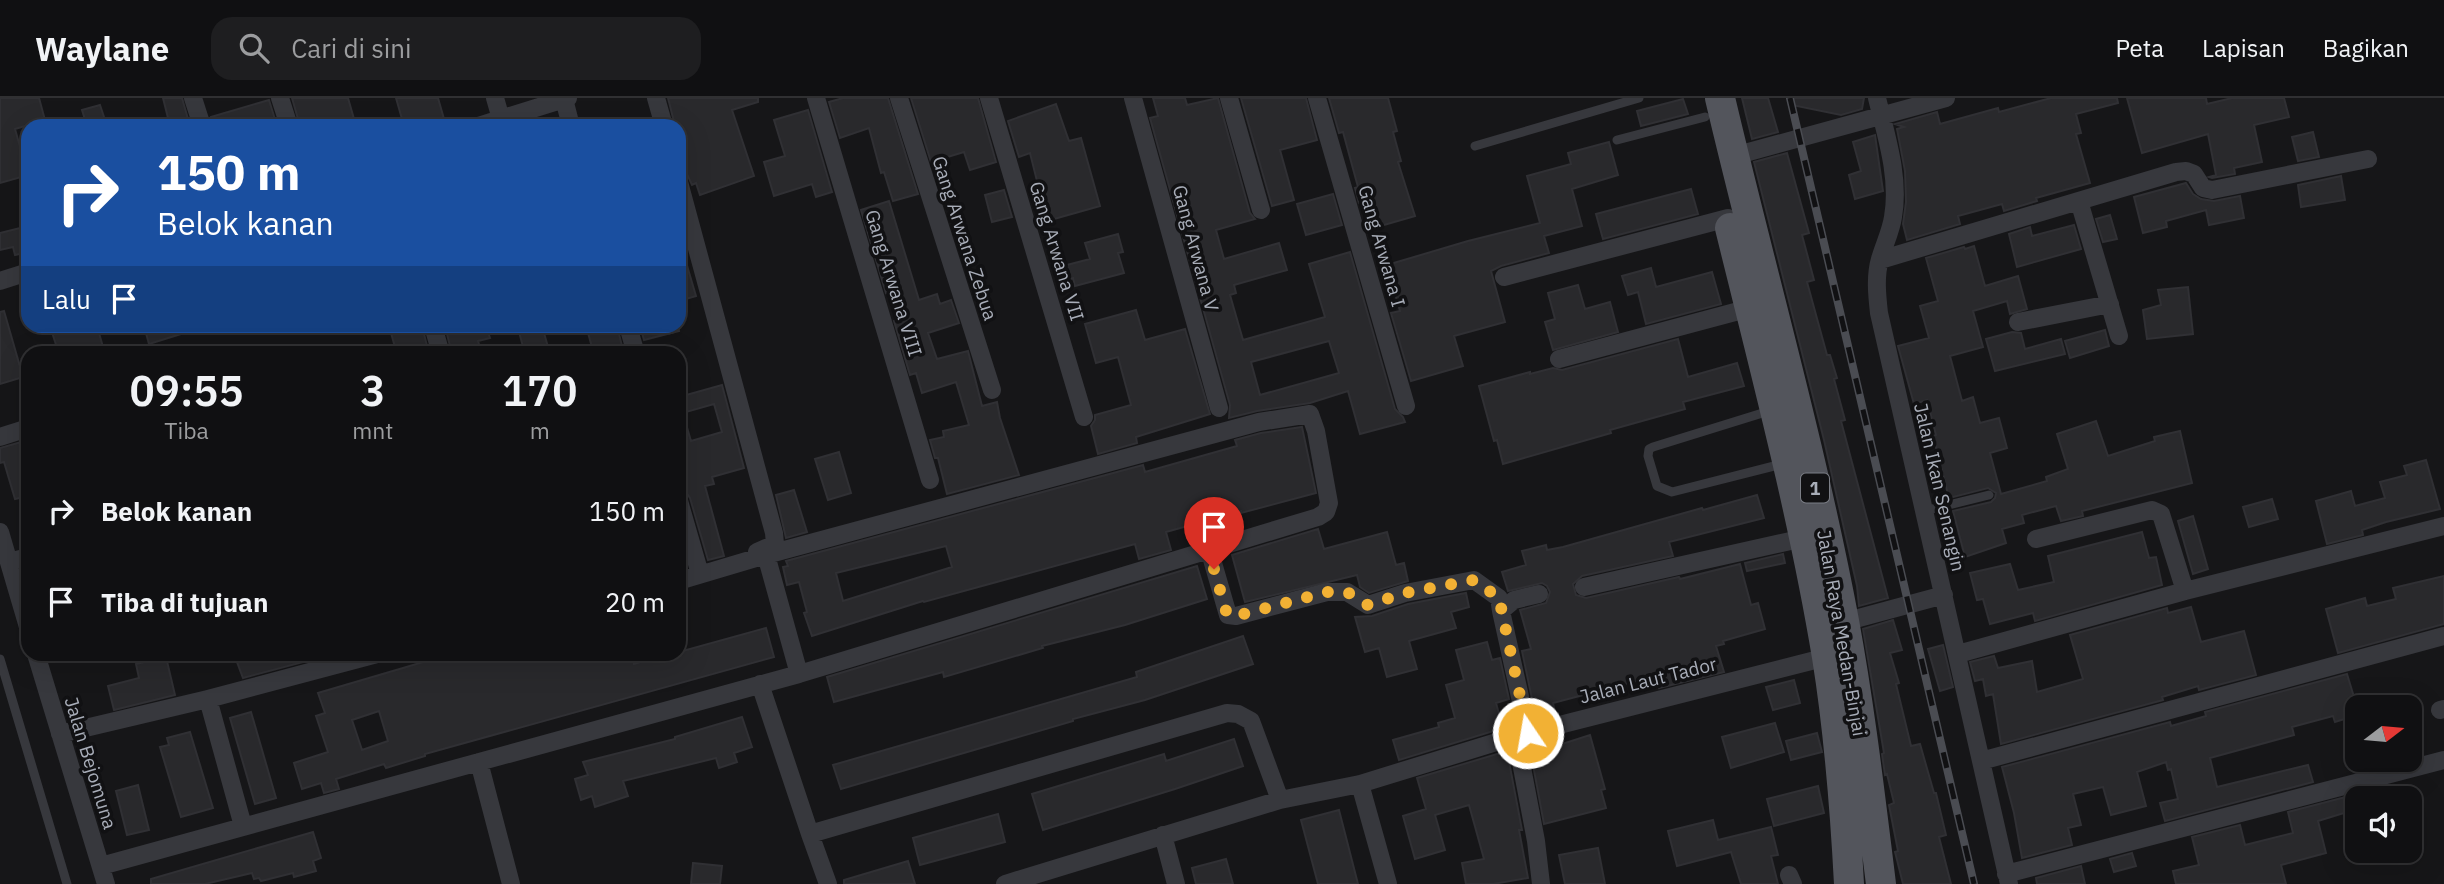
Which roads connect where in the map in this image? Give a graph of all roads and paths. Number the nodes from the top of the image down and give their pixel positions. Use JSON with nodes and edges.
{"nodes":[{"id":1,"x":193,"y":98,"type":"edge"},
{"id":2,"x":280,"y":98,"type":"edge"},
{"id":3,"x":495,"y":98,"type":"edge"},
{"id":4,"x":656,"y":98,"type":"edge"},
{"id":5,"x":817,"y":98,"type":"edge"},
{"id":6,"x":899,"y":98,"type":"edge"},
{"id":7,"x":989,"y":98,"type":"edge"},
{"id":8,"x":1133,"y":98,"type":"edge"},
{"id":9,"x":1229,"y":98,"type":"edge"},
{"id":10,"x":1317,"y":98,"type":"edge"},
{"id":11,"x":1639,"y":98,"type":"edge"},
{"id":12,"x":1877,"y":98,"type":"edge"},
{"id":13,"x":1946,"y":98,"type":"edge"},
{"id":14,"x":566,"y":99,"type":"edge"},
{"id":15,"x":1709,"y":104,"type":"edge"},
{"id":16,"x":1882,"y":117,"type":"junction"},
{"id":17,"x":200,"y":119,"type":"edge"},
{"id":18,"x":287,"y":119,"type":"edge"},
{"id":19,"x":501,"y":119,"type":"joint"},
{"id":20,"x":570,"y":119,"type":"edge"},
{"id":21,"x":662,"y":119,"type":"edge"},
{"id":22,"x":1617,"y":140,"type":"dead end"},
{"id":23,"x":1475,"y":146,"type":"dead end"},
{"id":24,"x":1734,"y":156,"type":"junction"},
{"id":25,"x":2368,"y":159,"type":"dead end"},
{"id":26,"x":2078,"y":201,"type":"junction"},
{"id":27,"x":686,"y":208,"type":"edge"},
{"id":28,"x":1261,"y":210,"type":"dead end"},
{"id":29,"x":1737,"y":226,"type":"junction"},
{"id":30,"x":1880,"y":260,"type":"junction"},
{"id":31,"x":21,"y":274,"type":"edge"},
{"id":32,"x":1504,"y":277,"type":"dead end"},
{"id":33,"x":0,"y":281,"type":"edge"},
{"id":34,"x":2110,"y":304,"type":"junction"},
{"id":35,"x":1749,"y":308,"type":"junction"},
{"id":36,"x":2018,"y":322,"type":"dead end"},
{"id":37,"x":2119,"y":336,"type":"dead end"},
{"id":38,"x":1559,"y":359,"type":"dead end"},
{"id":39,"x":992,"y":390,"type":"dead end"},
{"id":40,"x":1406,"y":406,"type":"dead end"},
{"id":41,"x":1219,"y":408,"type":"dead end"},
{"id":42,"x":1774,"y":410,"type":"junction"},
{"id":43,"x":1084,"y":417,"type":"dead end"},
{"id":44,"x":21,"y":430,"type":"edge"},
{"id":45,"x":0,"y":437,"type":"edge"},
{"id":46,"x":1786,"y":463,"type":"junction"},
{"id":47,"x":930,"y":480,"type":"dead end"},
{"id":48,"x":1989,"y":495,"type":"dead end"},
{"id":49,"x":1924,"y":510,"type":"junction"},
{"id":50,"x":686,"y":525,"type":"edge"},
{"id":51,"x":2444,"y":526,"type":"edge"},
{"id":52,"x":0,"y":532,"type":"edge"},
{"id":53,"x":1804,"y":538,"type":"junction"},
{"id":54,"x":2036,"y":539,"type":"dead end"},
{"id":55,"x":1209,"y":548,"type":"junction"},
{"id":56,"x":766,"y":555,"type":"junction"},
{"id":57,"x":21,"y":559,"type":"edge"},
{"id":58,"x":9,"y":562,"type":"junction"},
{"id":59,"x":698,"y":567,"type":"junction"},
{"id":60,"x":686,"y":569,"type":"edge"},
{"id":61,"x":686,"y":579,"type":"edge"},
{"id":62,"x":1584,"y":587,"type":"dead end"},
{"id":63,"x":2185,"y":591,"type":"junction"},
{"id":64,"x":1539,"y":594,"type":"dead end"},
{"id":65,"x":1944,"y":595,"type":"junction"},
{"id":66,"x":21,"y":602,"type":"edge"},
{"id":67,"x":1501,"y":611,"type":"junction"},
{"id":68,"x":1844,"y":622,"type":"junction"},
{"id":69,"x":2444,"y":636,"type":"edge"},
{"id":70,"x":1958,"y":654,"type":"junction"},
{"id":71,"x":1827,"y":657,"type":"junction"},
{"id":72,"x":0,"y":659,"type":"edge"},
{"id":73,"x":38,"y":661,"type":"edge"},
{"id":74,"x":351,"y":661,"type":"edge"},
{"id":75,"x":799,"y":674,"type":"junction"},
{"id":76,"x":760,"y":684,"type":"junction"},
{"id":77,"x":208,"y":699,"type":"junction"},
{"id":78,"x":60,"y":734,"type":"junction"},
{"id":79,"x":1522,"y":734,"type":"junction"},
{"id":80,"x":2444,"y":760,"type":"edge"},
{"id":81,"x":1981,"y":761,"type":"junction"},
{"id":82,"x":479,"y":762,"type":"junction"},
{"id":83,"x":1360,"y":784,"type":"junction"},
{"id":84,"x":1280,"y":800,"type":"junction"},
{"id":85,"x":243,"y":826,"type":"junction"},
{"id":86,"x":810,"y":834,"type":"junction"},
{"id":87,"x":1163,"y":835,"type":"junction"},
{"id":88,"x":101,"y":866,"type":"junction"},
{"id":89,"x":2008,"y":879,"type":"edge"},
{"id":90,"x":67,"y":884,"type":"edge"},
{"id":91,"x":106,"y":884,"type":"edge"},
{"id":92,"x":511,"y":884,"type":"edge"},
{"id":93,"x":828,"y":884,"type":"edge"},
{"id":94,"x":1005,"y":884,"type":"edge"},
{"id":95,"x":1176,"y":884,"type":"edge"},
{"id":96,"x":1388,"y":884,"type":"edge"},
{"id":97,"x":1541,"y":884,"type":"edge"},
{"id":98,"x":1849,"y":884,"type":"edge"},
{"id":99,"x":1881,"y":884,"type":"edge"}],
"edges":[{"from":1,"to":17,"type":"street"},
{"from":2,"to":18,"type":"street"},
{"from":3,"to":19,"type":"street"},
{"from":4,"to":21,"type":"street"},
{"from":5,"to":47,"type":"street","name":"Gang Arwana VIII"},
{"from":6,"to":39,"type":"street","name":"Gang Arwana Zebua"},
{"from":7,"to":43,"type":"street","name":"Gang Arwana VII"},
{"from":8,"to":41,"type":"street","name":"Gang Arwana V"},
{"from":9,"to":28,"type":"street"},
{"from":10,"to":40,"type":"street","name":"Gang Arwana I"},
{"from":11,"to":23,"type":"lane"},
{"from":12,"to":16,"type":"street","name":"Jalan Ikan Senangin"},
{"from":13,"to":16,"type":"street"},
{"from":14,"to":19,"type":"street"},
{"from":14,"to":20,"type":"street"},
{"from":15,"to":22,"type":"lane"},
{"from":15,"to":24,"type":"main road","name":"Jalan Raya Medan-Binjai","number":"1"},
{"from":15,"to":29,"type":"main road","name":"Jalan Raya Medan-Binjai","number":"1"},
{"from":16,"to":24,"type":"street"},
{"from":16,"to":30,"type":"street","name":"Jalan Ikan Senangin"},
{"from":24,"to":29,"type":"main road","name":"Jalan Raya Medan-Binjai","number":"1"},
{"from":25,"to":26,"type":"street"},
{"from":26,"to":30,"type":"street"},
{"from":26,"to":34,"type":"street"},
{"from":27,"to":59,"type":"street"},
{"from":29,"to":32,"type":"street"},
{"from":29,"to":35,"type":"main road","name":"Jalan Raya Medan-Binjai","number":"1"},
{"from":29,"to":68,"type":"main road","name":"Jalan Raya Medan-Binjai","number":"1"},
{"from":30,"to":49,"type":"street","name":"Jalan Ikan Senangin"},
{"from":31,"to":33,"type":"street"},
{"from":34,"to":36,"type":"street"},
{"from":34,"to":37,"type":"street"},
{"from":35,"to":38,"type":"street"},
{"from":35,"to":42,"type":"main road","name":"Jalan Raya Medan-Binjai","number":"1"},
{"from":42,"to":46,"type":"main road","name":"Jalan Raya Medan-Binjai","number":"1"},
{"from":42,"to":46,"type":"lane"},
{"from":44,"to":45,"type":"street"},
{"from":46,"to":53,"type":"main road","name":"Jalan Raya Medan-Binjai","number":"1"},
{"from":48,"to":49,"type":"lane"},
{"from":49,"to":65,"type":"street","name":"Jalan Ikan Senangin"},
{"from":50,"to":59,"type":"street"},
{"from":51,"to":63,"type":"street"},
{"from":52,"to":58,"type":"street"},
{"from":53,"to":62,"type":"street"},
{"from":53,"to":71,"type":"main road","name":"Jalan Raya Medan-Binjai","number":"1"},
{"from":54,"to":63,"type":"street"},
{"from":55,"to":56,"type":"street"},
{"from":55,"to":67,"type":"street"},
{"from":55,"to":75,"type":"street"},
{"from":56,"to":61,"type":"street"},
{"from":56,"to":75,"type":"street"},
{"from":57,"to":58,"type":"street"},
{"from":58,"to":66,"type":"street"},
{"from":59,"to":60,"type":"street"},
{"from":63,"to":70,"type":"street"},
{"from":64,"to":67,"type":"street"},
{"from":65,"to":68,"type":"street"},
{"from":65,"to":70,"type":"street","name":"Jalan Ikan Senangin"},
{"from":67,"to":79,"type":"street"},
{"from":68,"to":99,"type":"main road","name":"Jalan Raya Medan-Binjai","number":"1"},
{"from":69,"to":81,"type":"street"},
{"from":70,"to":81,"type":"street","name":"Jalan Ikan Senangin"},
{"from":71,"to":79,"type":"street","name":"Jalan Laut Tador"},
{"from":71,"to":98,"type":"main road","name":"Jalan Raya Medan-Binjai","number":"1"},
{"from":72,"to":90,"type":"lane"},
{"from":73,"to":78,"type":"street","name":"Jalan Bejomuna"},
{"from":74,"to":77,"type":"street"},
{"from":75,"to":76,"type":"street"},
{"from":76,"to":82,"type":"street"},
{"from":76,"to":86,"type":"street"},
{"from":77,"to":78,"type":"street"},
{"from":77,"to":85,"type":"street"},
{"from":78,"to":88,"type":"street","name":"Jalan Bejomuna"},
{"from":79,"to":83,"type":"street","name":"Jalan Laut Tador"},
{"from":79,"to":97,"type":"street"},
{"from":80,"to":89,"type":"street"},
{"from":81,"to":89,"type":"street","name":"Jalan Ikan Senangin"},
{"from":82,"to":85,"type":"street"},
{"from":82,"to":92,"type":"street"},
{"from":83,"to":84,"type":"street","name":"Jalan Laut Tador"},
{"from":83,"to":96,"type":"street"},
{"from":84,"to":86,"type":"street"},
{"from":84,"to":87,"type":"street","name":"Jalan Laut Tador"},
{"from":85,"to":88,"type":"street"},
{"from":86,"to":93,"type":"street"},
{"from":87,"to":94,"type":"street","name":"Jalan Laut Tador"},
{"from":87,"to":95,"type":"street"},
{"from":88,"to":91,"type":"street","name":"Jalan Bejomuna"}]}
